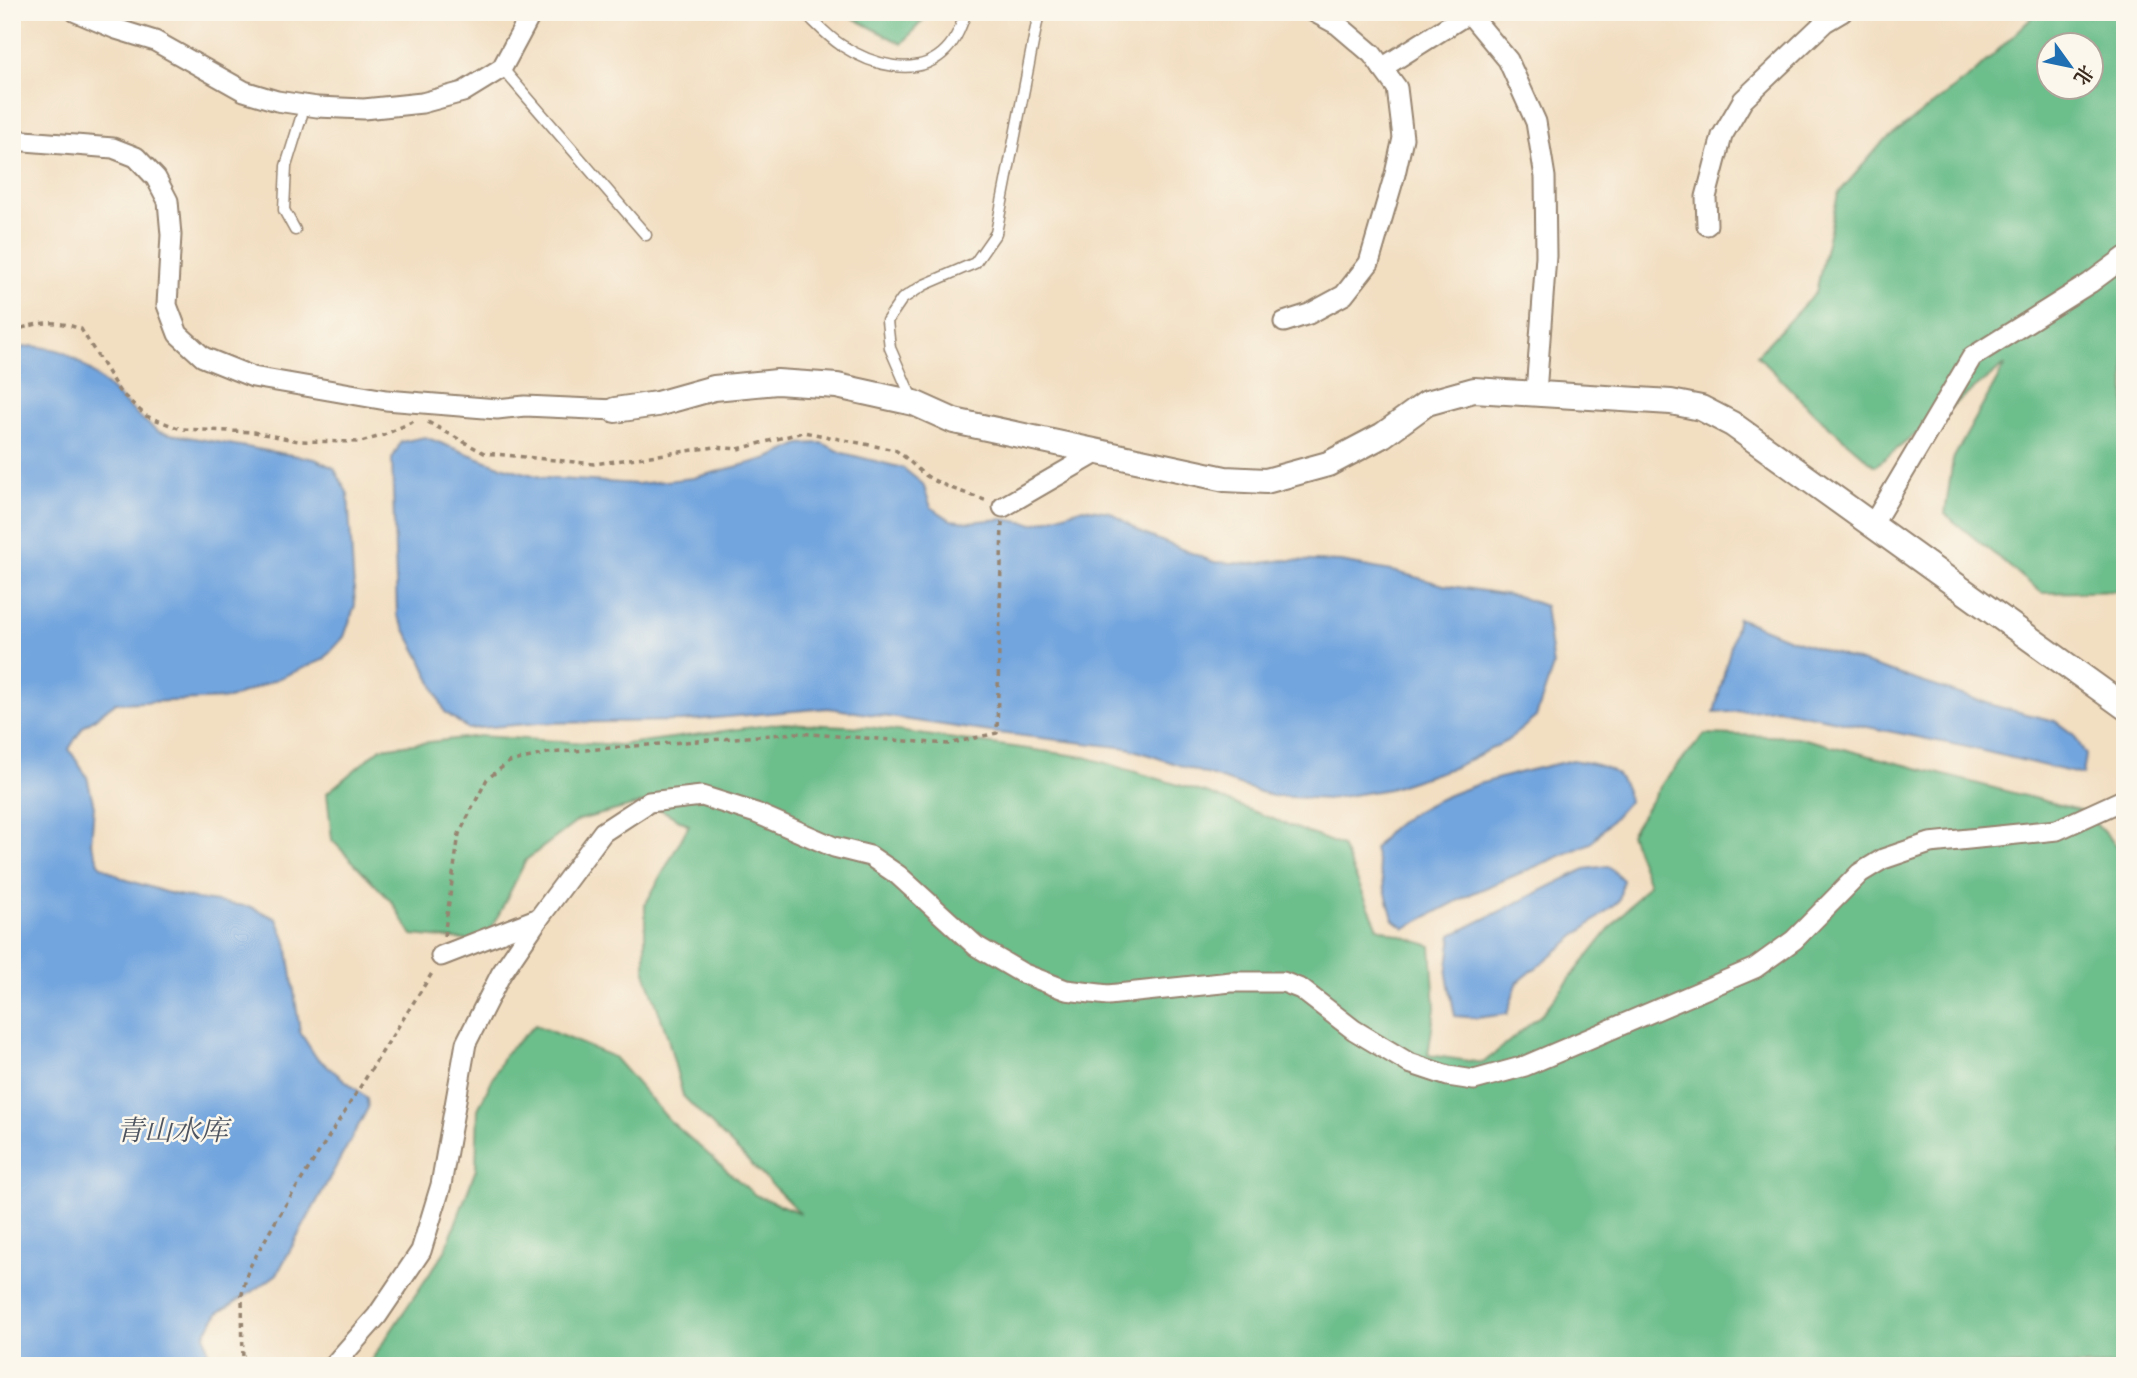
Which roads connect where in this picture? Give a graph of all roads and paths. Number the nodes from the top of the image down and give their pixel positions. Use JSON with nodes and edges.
{"nodes":[{"id":1,"x":76,"y":12,"type":"edge"},
{"id":2,"x":532,"y":12,"type":"edge"},
{"id":3,"x":804,"y":12,"type":"edge"},
{"id":4,"x":966,"y":12,"type":"edge"},
{"id":5,"x":1039,"y":12,"type":"edge"},
{"id":6,"x":1314,"y":12,"type":"edge"},
{"id":7,"x":1468,"y":13,"type":"edge"},
{"id":8,"x":1828,"y":15,"type":"edge"},
{"id":9,"x":502,"y":68,"type":"junction"},
{"id":10,"x":1382,"y":68,"type":"junction"},
{"id":11,"x":305,"y":105,"type":"junction"},
{"id":12,"x":12,"y":140,"type":"edge"},
{"id":13,"x":1707,"y":225,"type":"dead end"},
{"id":14,"x":295,"y":230,"type":"dead end"},
{"id":15,"x":646,"y":235,"type":"dead end"},
{"id":16,"x":2125,"y":257,"type":"edge"},
{"id":17,"x":1283,"y":321,"type":"dead end"},
{"id":18,"x":12,"y":331,"type":"edge"},
{"id":19,"x":1536,"y":393,"type":"junction"},
{"id":20,"x":914,"y":403,"type":"junction"},
{"id":21,"x":615,"y":410,"type":"joint"},
{"id":22,"x":1098,"y":452,"type":"junction"},
{"id":23,"x":1003,"y":507,"type":"junction"},
{"id":24,"x":1873,"y":524,"type":"junction"},
{"id":25,"x":2125,"y":707,"type":"edge"},
{"id":26,"x":997,"y":733,"type":"dead end"},
{"id":27,"x":2125,"y":799,"type":"edge"},
{"id":28,"x":539,"y":918,"type":"junction"},
{"id":29,"x":440,"y":956,"type":"dead end"},
{"id":30,"x":431,"y":976,"type":"dead end"},
{"id":31,"x":243,"y":1366,"type":"edge"},
{"id":32,"x":333,"y":1366,"type":"edge"}],
"edges":[{"from":1,"to":11,"type":"street"},
{"from":2,"to":9,"type":"street"},
{"from":3,"to":4,"type":"lane"},
{"from":5,"to":20,"type":"lane"},
{"from":6,"to":10,"type":"street"},
{"from":7,"to":10,"type":"street"},
{"from":7,"to":19,"type":"street"},
{"from":8,"to":13,"type":"street"},
{"from":9,"to":11,"type":"street"},
{"from":9,"to":15,"type":"lane"},
{"from":10,"to":17,"type":"street"},
{"from":11,"to":14,"type":"lane"},
{"from":12,"to":21,"type":"street"},
{"from":16,"to":24,"type":"street"},
{"from":18,"to":23,"type":"path"},
{"from":19,"to":22,"type":"street"},
{"from":19,"to":24,"type":"street"},
{"from":20,"to":21,"type":"street"},
{"from":20,"to":22,"type":"street"},
{"from":22,"to":23,"type":"street"},
{"from":23,"to":26,"type":"path"},
{"from":24,"to":25,"type":"street"},
{"from":27,"to":28,"type":"street"},
{"from":28,"to":29,"type":"street"},
{"from":28,"to":32,"type":"street"},
{"from":30,"to":31,"type":"path"}]}
